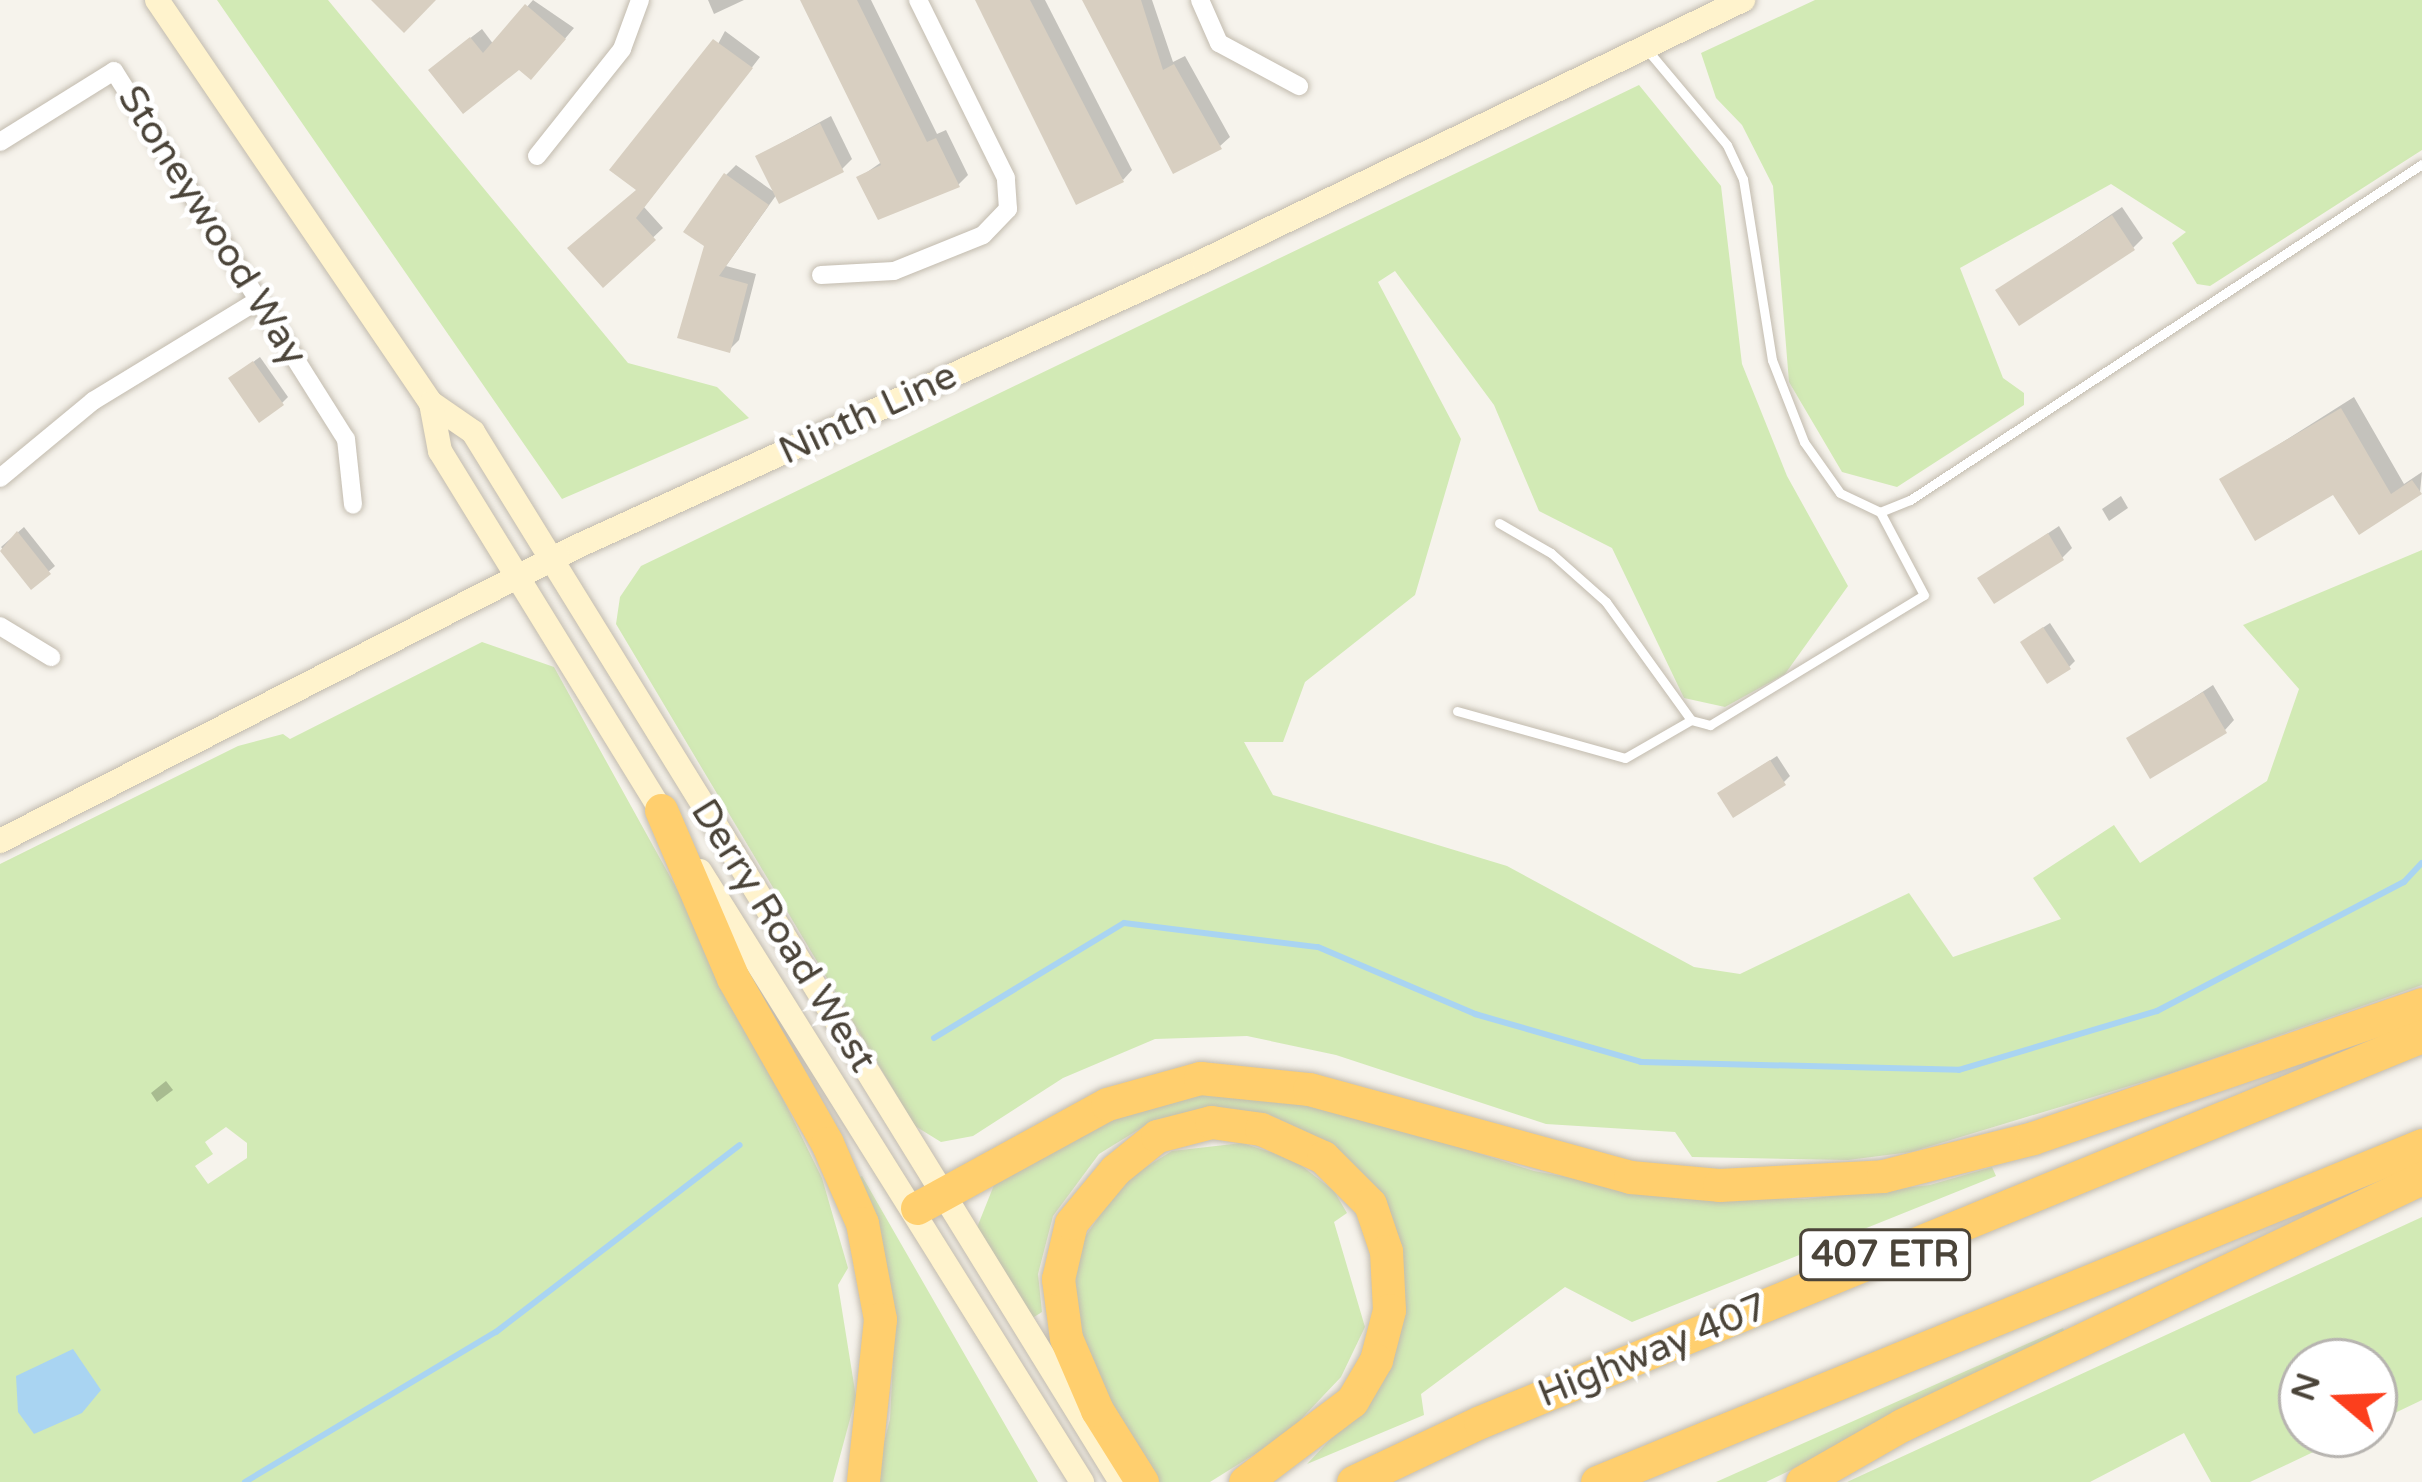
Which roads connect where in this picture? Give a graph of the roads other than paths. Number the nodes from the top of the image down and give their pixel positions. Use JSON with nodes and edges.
{"nodes":[{"id":1,"x":157,"y":0,"type":"edge"},
{"id":2,"x":640,"y":0,"type":"edge"},
{"id":3,"x":918,"y":0,"type":"edge"},
{"id":4,"x":1200,"y":0,"type":"edge"},
{"id":5,"x":1743,"y":0,"type":"edge"},
{"id":6,"x":1645,"y":47,"type":"junction"},
{"id":7,"x":1299,"y":86,"type":"dead end"},
{"id":8,"x":0,"y":142,"type":"edge"},
{"id":9,"x":537,"y":156,"type":"dead end"},
{"id":10,"x":2422,"y":164,"type":"edge"},
{"id":11,"x":821,"y":275,"type":"dead end"},
{"id":12,"x":257,"y":302,"type":"junction"},
{"id":13,"x":431,"y":404,"type":"junction"},
{"id":14,"x":0,"y":478,"type":"edge"},
{"id":15,"x":353,"y":505,"type":"dead end"},
{"id":16,"x":1880,"y":512,"type":"junction"},
{"id":17,"x":1499,"y":523,"type":"dead end"},
{"id":18,"x":549,"y":561,"type":"junction"},
{"id":19,"x":518,"y":576,"type":"junction"},
{"id":20,"x":0,"y":626,"type":"edge"},
{"id":21,"x":51,"y":657,"type":"dead end"},
{"id":22,"x":1457,"y":711,"type":"dead end"},
{"id":23,"x":1691,"y":720,"type":"junction"},
{"id":24,"x":661,"y":810,"type":"junction"},
{"id":25,"x":0,"y":841,"type":"edge"},
{"id":26,"x":2422,"y":1004,"type":"edge"},
{"id":27,"x":2422,"y":1036,"type":"edge"},
{"id":28,"x":2422,"y":1145,"type":"edge"},
{"id":29,"x":2422,"y":1178,"type":"edge"},
{"id":30,"x":929,"y":1200,"type":"junction"},
{"id":31,"x":1128,"y":1477,"type":"edge"},
{"id":32,"x":863,"y":1482,"type":"edge"},
{"id":33,"x":1082,"y":1482,"type":"edge"},
{"id":34,"x":1245,"y":1482,"type":"edge"},
{"id":35,"x":1352,"y":1482,"type":"edge"},
{"id":36,"x":1597,"y":1482,"type":"edge"},
{"id":37,"x":1802,"y":1482,"type":"edge"}],
"edges":[{"from":1,"to":13,"type":"main road","name":"Derry Road West"},
{"from":2,"to":9,"type":"street"},
{"from":3,"to":11,"type":"street"},
{"from":4,"to":7,"type":"street"},
{"from":5,"to":6,"type":"main road","name":"Ninth Line"},
{"from":6,"to":16,"type":"lane"},
{"from":6,"to":18,"type":"main road","name":"Ninth Line"},
{"from":8,"to":12,"type":"street","name":"Stoneywood Way"},
{"from":10,"to":16,"type":"lane"},
{"from":12,"to":14,"type":"street"},
{"from":12,"to":15,"type":"street","name":"Stoneywood Way"},
{"from":13,"to":18,"type":"main road","name":"Derry Road West"},
{"from":13,"to":19,"type":"main road","name":"Derry Road West"},
{"from":16,"to":23,"type":"lane"},
{"from":17,"to":23,"type":"lane"},
{"from":18,"to":19,"type":"main road","name":"Ninth Line"},
{"from":18,"to":30,"type":"main road","name":"Derry Road West"},
{"from":19,"to":24,"type":"main road","name":"Derry Road West"},
{"from":19,"to":25,"type":"main road","name":"Ninth Line"},
{"from":20,"to":21,"type":"street"},
{"from":22,"to":23,"type":"lane"},
{"from":24,"to":30,"type":"main road","name":"Derry Road West"},
{"from":24,"to":32,"type":"highway"},
{"from":26,"to":30,"type":"highway"},
{"from":27,"to":35,"type":"highway","name":"Highway 407","number":"407 ETR"},
{"from":28,"to":36,"type":"highway","number":"407 ETR"},
{"from":29,"to":37,"type":"highway"},
{"from":30,"to":31,"type":"main road","name":"Derry Road West"},
{"from":30,"to":33,"type":"main road","name":"Derry Road West"},
{"from":31,"to":34,"type":"highway"}]}
